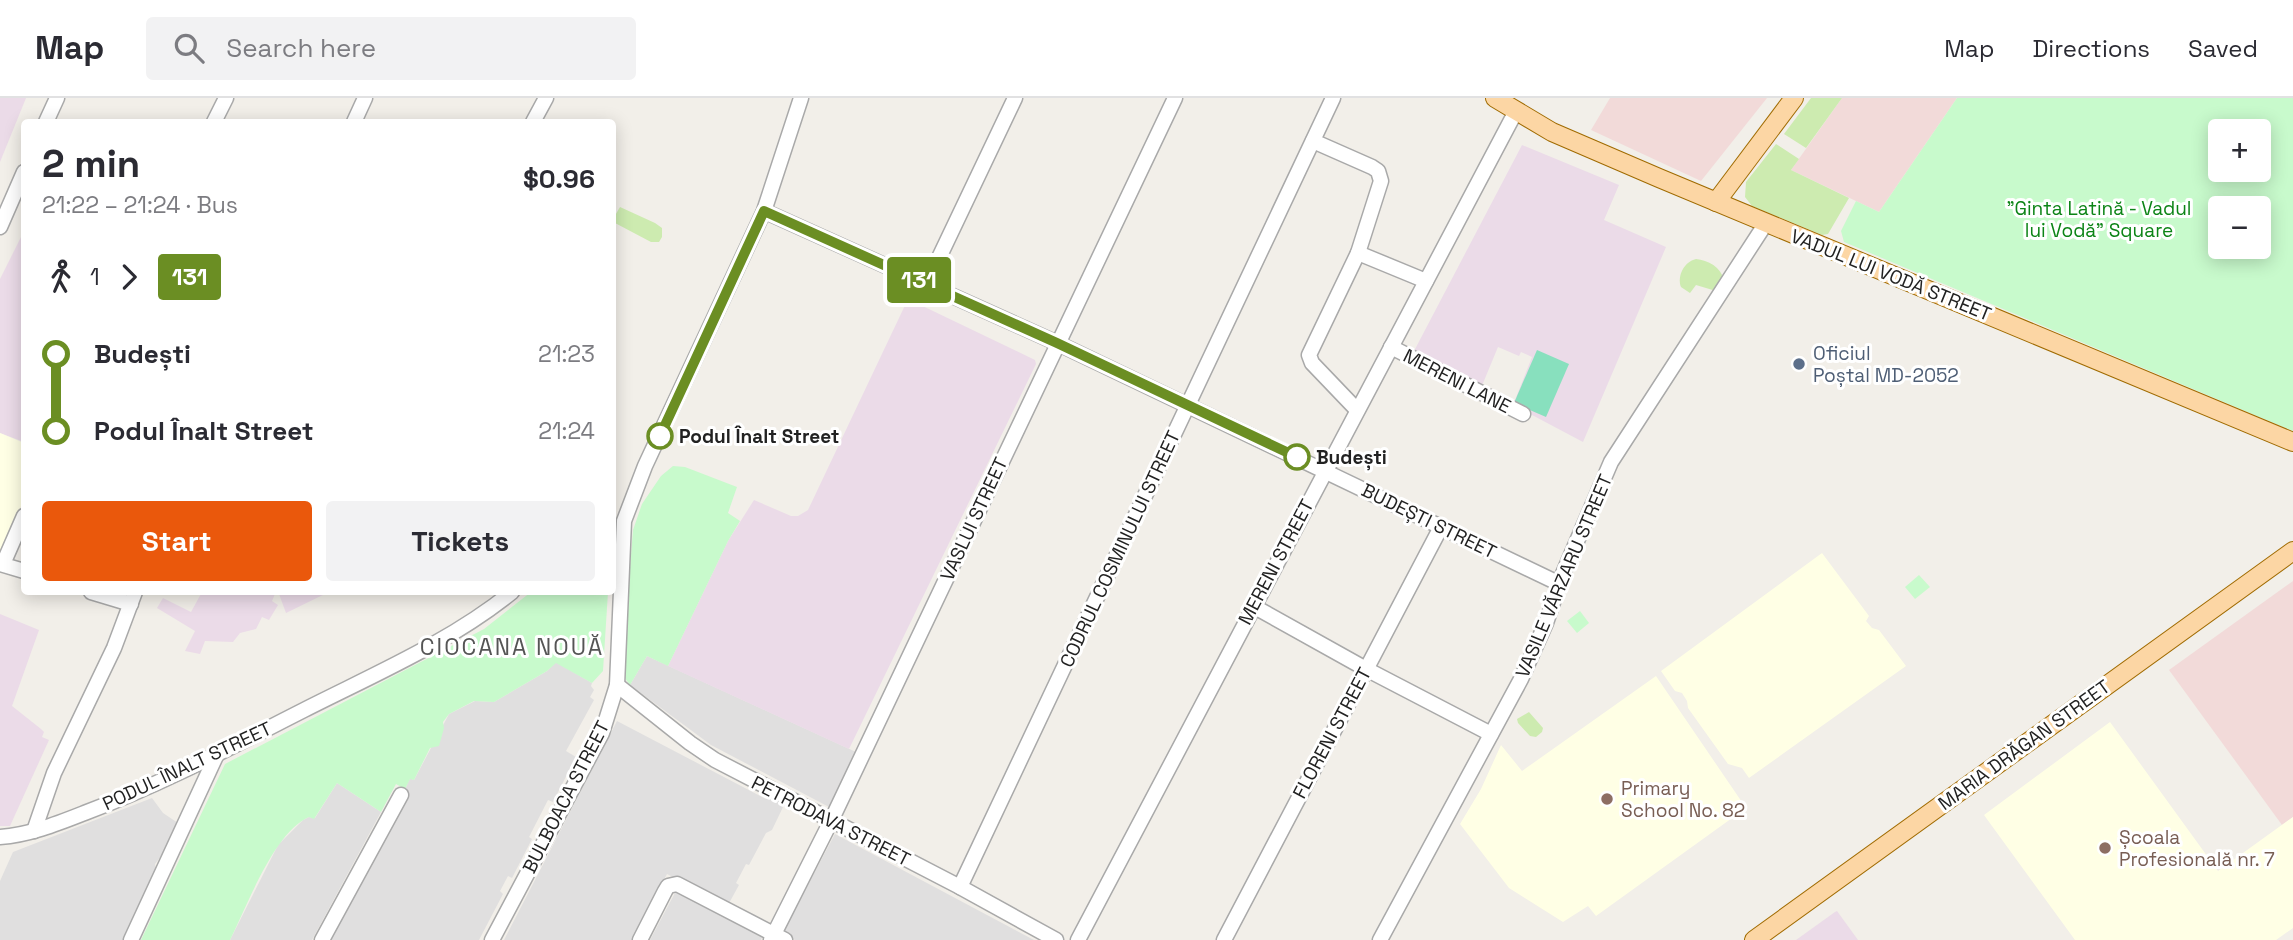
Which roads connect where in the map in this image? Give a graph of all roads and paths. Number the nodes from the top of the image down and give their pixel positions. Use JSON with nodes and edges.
{"nodes":[{"id":1,"x":57,"y":98,"type":"edge"},
{"id":2,"x":226,"y":98,"type":"edge"},
{"id":3,"x":365,"y":98,"type":"edge"},
{"id":4,"x":546,"y":98,"type":"edge"},
{"id":5,"x":801,"y":98,"type":"edge"},
{"id":6,"x":1016,"y":98,"type":"edge"},
{"id":7,"x":1175,"y":98,"type":"edge"},
{"id":8,"x":1333,"y":98,"type":"edge"},
{"id":9,"x":1495,"y":98,"type":"edge"},
{"id":10,"x":1794,"y":98,"type":"edge"},
{"id":11,"x":1516,"y":111,"type":"junction"},
{"id":12,"x":47,"y":119,"type":"edge"},
{"id":13,"x":216,"y":119,"type":"edge"},
{"id":14,"x":355,"y":119,"type":"edge"},
{"id":15,"x":535,"y":119,"type":"edge"},
{"id":16,"x":1313,"y":141,"type":"junction"},
{"id":17,"x":21,"y":179,"type":"edge"},
{"id":18,"x":1716,"y":202,"type":"junction"},
{"id":19,"x":764,"y":211,"type":"junction"},
{"id":20,"x":1766,"y":223,"type":"junction"},
{"id":21,"x":0,"y":227,"type":"edge"},
{"id":22,"x":1358,"y":253,"type":"junction"},
{"id":23,"x":1426,"y":281,"type":"junction"},
{"id":24,"x":927,"y":284,"type":"junction"},
{"id":25,"x":1057,"y":343,"type":"junction"},
{"id":26,"x":1391,"y":347,"type":"junction"},
{"id":27,"x":1188,"y":406,"type":"junction"},
{"id":28,"x":1357,"y":410,"type":"junction"},
{"id":29,"x":1522,"y":414,"type":"dead end"},
{"id":30,"x":2293,"y":442,"type":"edge"},
{"id":31,"x":1326,"y":470,"type":"junction"},
{"id":32,"x":618,"y":521,"type":"edge"},
{"id":33,"x":21,"y":522,"type":"edge"},
{"id":34,"x":1441,"y":527,"type":"junction"},
{"id":35,"x":2293,"y":551,"type":"edge"},
{"id":36,"x":1,"y":564,"type":"edge"},
{"id":37,"x":21,"y":570,"type":"edge"},
{"id":38,"x":1560,"y":584,"type":"junction"},
{"id":39,"x":112,"y":595,"type":"edge"},
{"id":40,"x":508,"y":595,"type":"edge"},
{"id":41,"x":133,"y":598,"type":"edge"},
{"id":42,"x":1253,"y":606,"type":"junction"},
{"id":43,"x":1366,"y":669,"type":"junction"},
{"id":44,"x":617,"y":685,"type":"junction"},
{"id":45,"x":1491,"y":734,"type":"junction"},
{"id":46,"x":217,"y":754,"type":"junction"},
{"id":47,"x":401,"y":795,"type":"dead end"},
{"id":48,"x":831,"y":821,"type":"junction"},
{"id":49,"x":34,"y":831,"type":"junction"},
{"id":50,"x":2,"y":841,"type":"edge"},
{"id":51,"x":960,"y":887,"type":"junction"},
{"id":52,"x":777,"y":938,"type":"edge"},
{"id":53,"x":131,"y":940,"type":"edge"},
{"id":54,"x":322,"y":940,"type":"edge"},
{"id":55,"x":492,"y":940,"type":"edge"},
{"id":56,"x":640,"y":940,"type":"edge"},
{"id":57,"x":1056,"y":940,"type":"edge"},
{"id":58,"x":1078,"y":940,"type":"edge"},
{"id":59,"x":1224,"y":940,"type":"edge"},
{"id":60,"x":1380,"y":940,"type":"edge"},
{"id":61,"x":1754,"y":940,"type":"edge"}],
"edges":[{"from":1,"to":12,"type":"street"},
{"from":2,"to":13,"type":"street"},
{"from":3,"to":14,"type":"street"},
{"from":4,"to":15,"type":"street"},
{"from":5,"to":19,"type":"street"},
{"from":6,"to":24,"type":"street"},
{"from":7,"to":25,"type":"street","name":"VASLUI STREET"},
{"from":8,"to":16,"type":"street","name":"CODRUL COSMINULUI STREET"},
{"from":9,"to":11,"type":"main road","name":"VADUL LUI VODĂ STREET"},
{"from":10,"to":18,"type":"main road"},
{"from":11,"to":18,"type":"main road","name":"VADUL LUI VODĂ STREET"},
{"from":11,"to":23,"type":"street","name":"MERENI STREET"},
{"from":16,"to":22,"type":"street"},
{"from":16,"to":27,"type":"street","name":"CODRUL COSMINULUI STREET"},
{"from":17,"to":21,"type":"street"},
{"from":18,"to":20,"type":"main road","name":"VADUL LUI VODĂ STREET"},
{"from":19,"to":24,"type":"street","name":"BUDEȘTI STREET"},
{"from":19,"to":32,"type":"street"},
{"from":20,"to":30,"type":"main road","name":"VADUL LUI VODĂ STREET"},
{"from":20,"to":38,"type":"street","name":"VASILE VĂRZARU STREET"},
{"from":22,"to":23,"type":"street"},
{"from":22,"to":28,"type":"street"},
{"from":23,"to":26,"type":"street","name":"MERENI STREET"},
{"from":24,"to":25,"type":"street","name":"BUDEȘTI STREET"},
{"from":25,"to":27,"type":"street","name":"BUDEȘTI STREET"},
{"from":25,"to":48,"type":"street","name":"VASLUI STREET"},
{"from":26,"to":28,"type":"street","name":"MERENI STREET"},
{"from":26,"to":29,"type":"street","name":"MERENI LANE"},
{"from":27,"to":31,"type":"street","name":"BUDEȘTI STREET"},
{"from":27,"to":51,"type":"street","name":"CODRUL COSMINULUI STREET"},
{"from":28,"to":31,"type":"street","name":"MERENI STREET"},
{"from":31,"to":34,"type":"street","name":"BUDEȘTI STREET"},
{"from":31,"to":42,"type":"street","name":"MERENI STREET"},
{"from":32,"to":44,"type":"street","name":"BULBOACA STREET"},
{"from":33,"to":36,"type":"street"},
{"from":34,"to":38,"type":"street","name":"BUDEȘTI STREET"},
{"from":34,"to":43,"type":"street","name":"FLORENI STREET"},
{"from":35,"to":61,"type":"main road","name":"MARIA DRĂGAN STREET"},
{"from":36,"to":37,"type":"street"},
{"from":38,"to":45,"type":"street","name":"VASILE VĂRZARU STREET"},
{"from":39,"to":41,"type":"street"},
{"from":40,"to":46,"type":"street","name":"PODUL ÎNALT STREET"},
{"from":41,"to":49,"type":"street"},
{"from":42,"to":43,"type":"street"},
{"from":42,"to":58,"type":"street","name":"MERENI STREET"},
{"from":43,"to":45,"type":"street"},
{"from":43,"to":59,"type":"street","name":"FLORENI STREET"},
{"from":44,"to":48,"type":"street","name":"PETRODAVA STREET"},
{"from":44,"to":55,"type":"street","name":"BULBOACA STREET"},
{"from":45,"to":60,"type":"street","name":"VASILE VĂRZARU STREET"},
{"from":46,"to":49,"type":"street","name":"PODUL ÎNALT STREET"},
{"from":46,"to":53,"type":"street"},
{"from":47,"to":54,"type":"street"},
{"from":48,"to":51,"type":"street","name":"PETRODAVA STREET"},
{"from":48,"to":52,"type":"street","name":"VASLUI STREET"},
{"from":49,"to":50,"type":"street","name":"PODUL ÎNALT STREET"},
{"from":51,"to":57,"type":"street","name":"PETRODAVA STREET"},
{"from":52,"to":56,"type":"street"}]}
